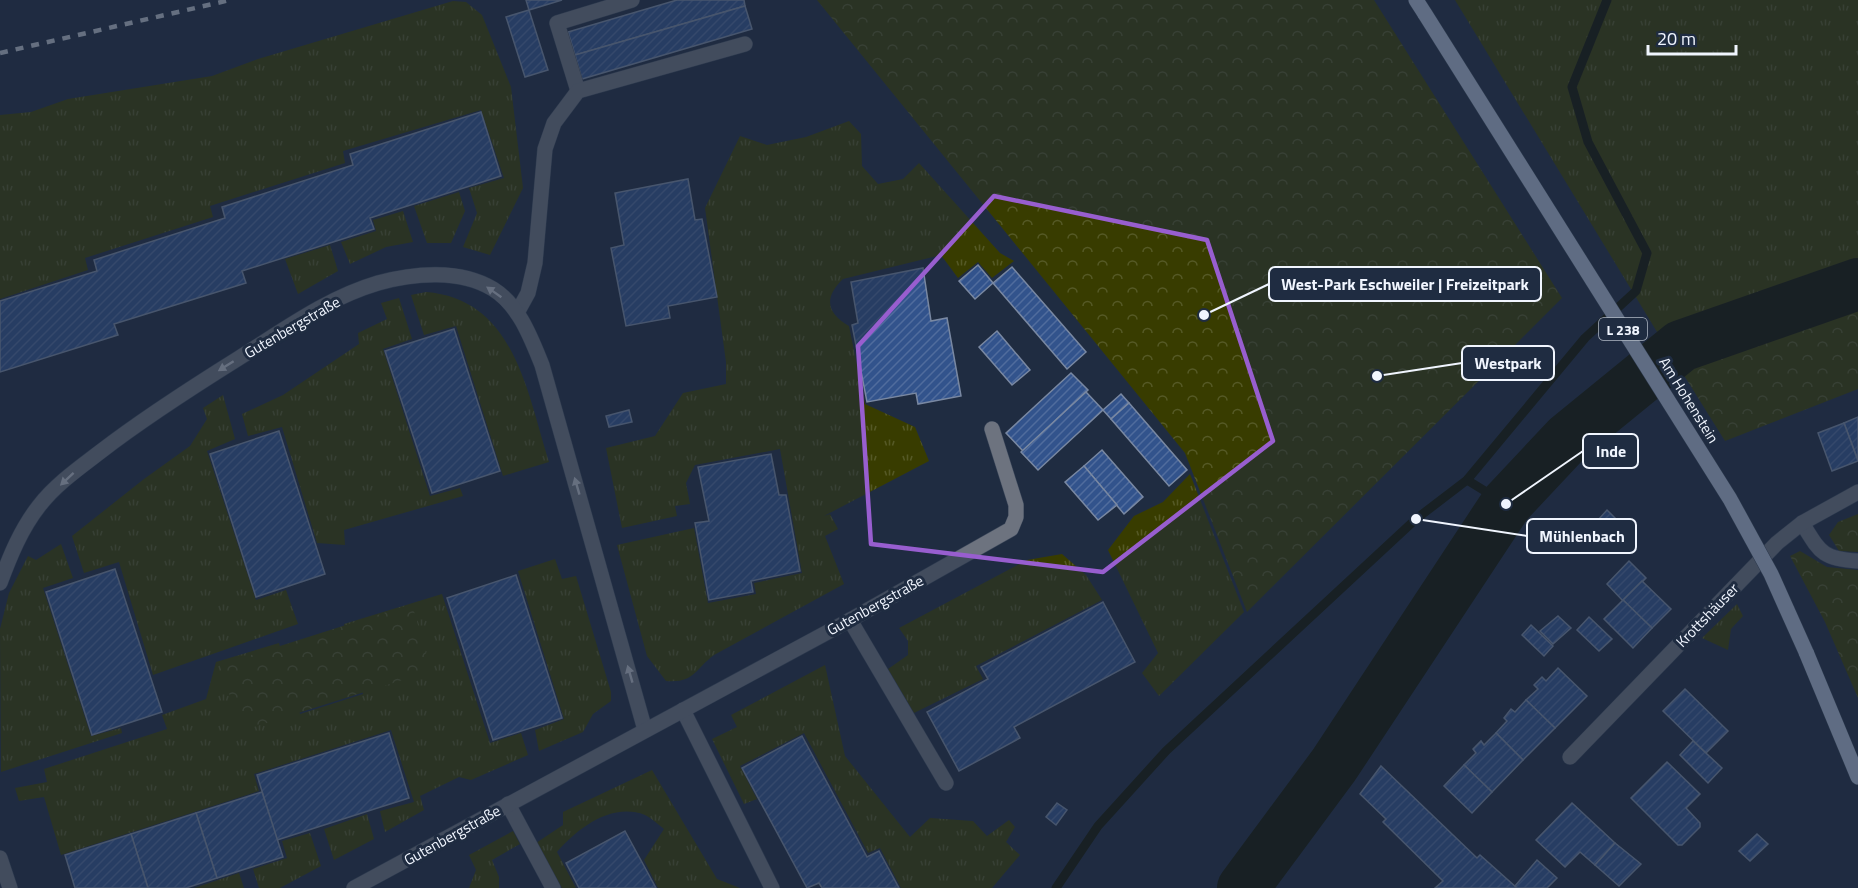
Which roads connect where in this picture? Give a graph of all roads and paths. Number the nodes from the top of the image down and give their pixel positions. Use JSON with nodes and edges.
{"nodes":[{"id":1,"x":632,"y":0,"type":"edge"},
{"id":2,"x":1416,"y":0,"type":"edge"},
{"id":3,"x":745,"y":44,"type":"dead end"},
{"id":4,"x":578,"y":91,"type":"junction"},
{"id":5,"x":517,"y":313,"type":"junction"},
{"id":6,"x":992,"y":429,"type":"dead end"},
{"id":7,"x":1858,"y":492,"type":"edge"},
{"id":8,"x":1802,"y":523,"type":"junction"},
{"id":9,"x":4,"y":553,"type":"edge"},
{"id":10,"x":1858,"y":561,"type":"edge"},
{"id":11,"x":0,"y":583,"type":"edge"},
{"id":12,"x":850,"y":620,"type":"junction"},
{"id":13,"x":682,"y":710,"type":"junction"},
{"id":14,"x":645,"y":730,"type":"junction"},
{"id":15,"x":1570,"y":757,"type":"dead end"},
{"id":16,"x":1858,"y":777,"type":"edge"},
{"id":17,"x":946,"y":783,"type":"dead end"},
{"id":18,"x":508,"y":804,"type":"junction"},
{"id":19,"x":0,"y":858,"type":"edge"},
{"id":20,"x":10,"y":888,"type":"edge"},
{"id":21,"x":354,"y":888,"type":"edge"},
{"id":22,"x":553,"y":888,"type":"edge"},
{"id":23,"x":772,"y":888,"type":"edge"}],
"edges":[{"from":1,"to":4,"type":"street"},
{"from":2,"to":16,"type":"main road","name":"Am Hohenstein","number":"L 238","bridge":true},
{"from":3,"to":4,"type":"street"},
{"from":4,"to":5,"type":"street"},
{"from":5,"to":9,"type":"street","name":"Gutenbergstraße","one_way":true},
{"from":14,"to":5,"type":"street","name":"Gutenbergstraße","one_way":true},
{"from":6,"to":12,"type":"street","name":"Gutenbergstraße"},
{"from":7,"to":8,"type":"street","name":"Krottshäuser"},
{"from":8,"to":10,"type":"street"},
{"from":8,"to":15,"type":"street","name":"Krottshäuser"},
{"from":9,"to":11,"type":"street","name":"Gutenbergstraße"},
{"from":12,"to":13,"type":"street","name":"Gutenbergstraße"},
{"from":12,"to":17,"type":"street"},
{"from":13,"to":14,"type":"street","name":"Gutenbergstraße"},
{"from":13,"to":23,"type":"street"},
{"from":14,"to":18,"type":"street","name":"Gutenbergstraße"},
{"from":18,"to":21,"type":"street","name":"Gutenbergstraße"},
{"from":18,"to":22,"type":"street"},
{"from":19,"to":20,"type":"street"}]}
